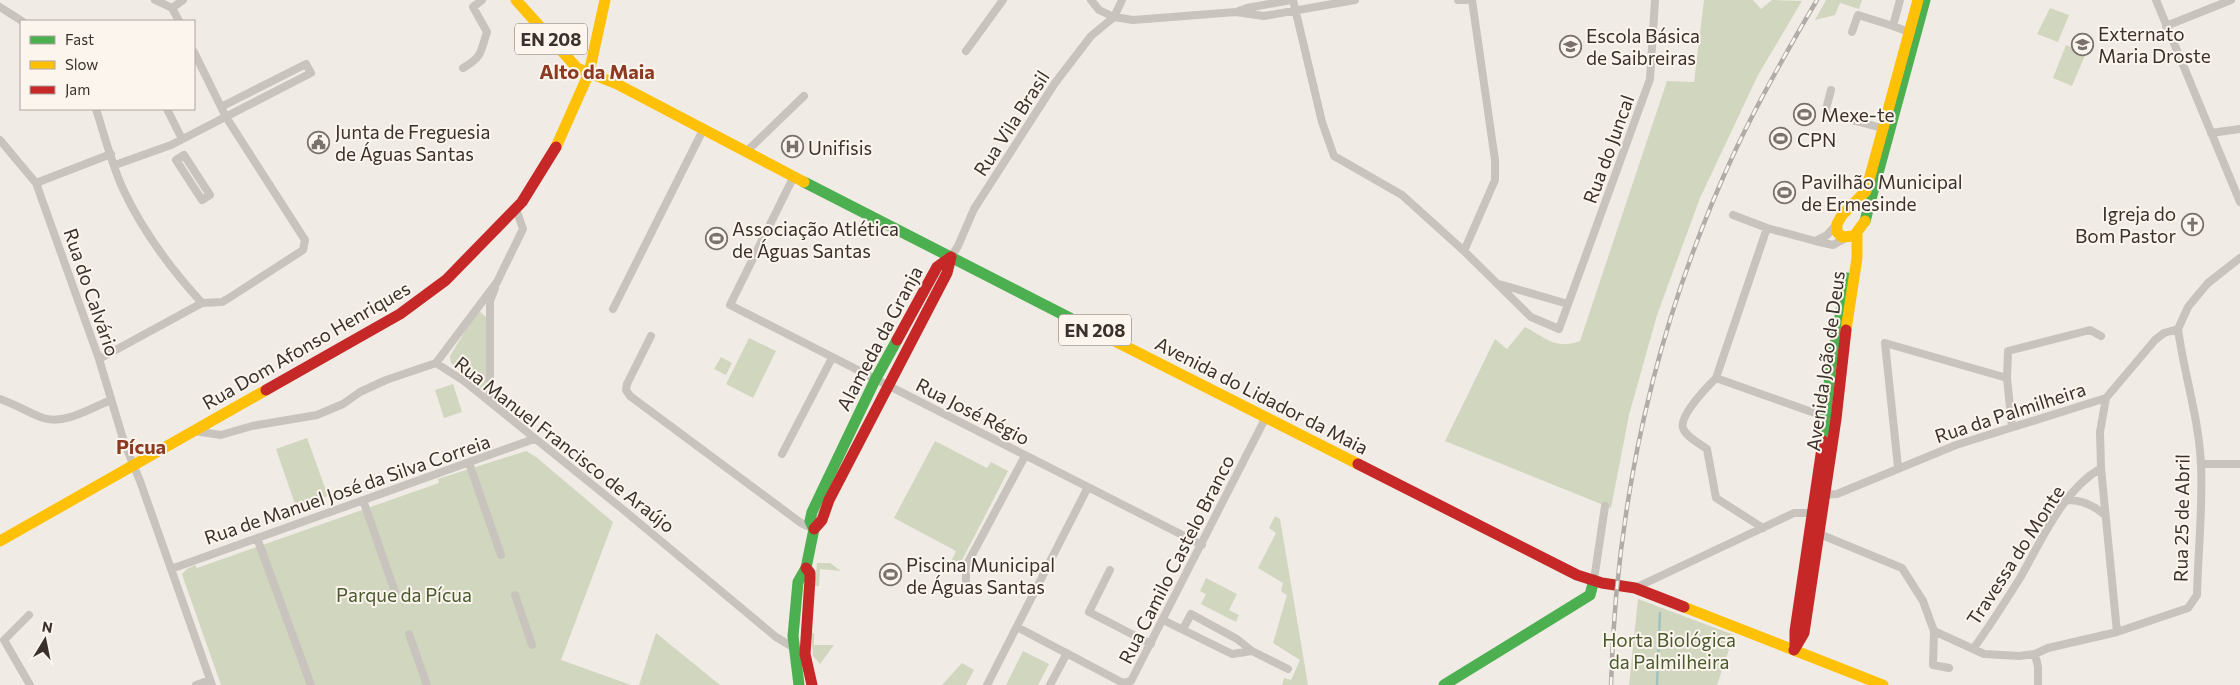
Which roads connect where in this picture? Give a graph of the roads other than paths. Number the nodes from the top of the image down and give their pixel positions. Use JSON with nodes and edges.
{"nodes":[{"id":1,"x":156,"y":0,"type":"edge"},
{"id":2,"x":183,"y":0,"type":"edge"},
{"id":3,"x":482,"y":0,"type":"edge"},
{"id":4,"x":516,"y":0,"type":"edge"},
{"id":5,"x":605,"y":0,"type":"edge"},
{"id":6,"x":1003,"y":0,"type":"edge"},
{"id":7,"x":1091,"y":0,"type":"edge"},
{"id":8,"x":1122,"y":0,"type":"edge"},
{"id":9,"x":1292,"y":0,"type":"edge"},
{"id":10,"x":1355,"y":0,"type":"edge"},
{"id":11,"x":1458,"y":0,"type":"edge"},
{"id":12,"x":1466,"y":0,"type":"edge"},
{"id":13,"x":1472,"y":0,"type":"edge"},
{"id":14,"x":1655,"y":0,"type":"edge"},
{"id":15,"x":1900,"y":0,"type":"edge"},
{"id":16,"x":1918,"y":0,"type":"edge"},
{"id":17,"x":1925,"y":0,"type":"edge"},
{"id":18,"x":2156,"y":0,"type":"edge"},
{"id":19,"x":2232,"y":0,"type":"edge"},
{"id":20,"x":1338,"y":1,"type":"edge"},
{"id":21,"x":0,"y":7,"type":"edge"},
{"id":22,"x":172,"y":8,"type":"junction"},
{"id":23,"x":1296,"y":10,"type":"junction"},
{"id":24,"x":1236,"y":12,"type":"junction"},
{"id":25,"x":1114,"y":17,"type":"junction"},
{"id":26,"x":20,"y":20,"type":"edge"},
{"id":27,"x":178,"y":20,"type":"edge"},
{"id":28,"x":1893,"y":26,"type":"junction"},
{"id":29,"x":2166,"y":26,"type":"junction"},
{"id":30,"x":1852,"y":32,"type":"dead end"},
{"id":31,"x":1909,"y":32,"type":"junction"},
{"id":32,"x":966,"y":51,"type":"dead end"},
{"id":33,"x":195,"y":54,"type":"edge"},
{"id":34,"x":463,"y":68,"type":"dead end"},
{"id":35,"x":589,"y":73,"type":"junction"},
{"id":36,"x":1831,"y":90,"type":"dead end"},
{"id":37,"x":804,"y":96,"type":"dead end"},
{"id":38,"x":221,"y":107,"type":"junction"},
{"id":39,"x":96,"y":110,"type":"edge"},
{"id":40,"x":168,"y":110,"type":"edge"},
{"id":41,"x":226,"y":116,"type":"junction"},
{"id":42,"x":1882,"y":128,"type":"junction"},
{"id":43,"x":2240,"y":129,"type":"edge"},
{"id":44,"x":702,"y":130,"type":"junction"},
{"id":45,"x":2211,"y":133,"type":"junction"},
{"id":46,"x":182,"y":139,"type":"junction"},
{"id":47,"x":0,"y":140,"type":"edge"},
{"id":48,"x":1882,"y":143,"type":"junction"},
{"id":49,"x":171,"y":145,"type":"junction"},
{"id":50,"x":746,"y":152,"type":"junction"},
{"id":51,"x":111,"y":154,"type":"junction"},
{"id":52,"x":180,"y":158,"type":"junction"},
{"id":53,"x":115,"y":165,"type":"junction"},
{"id":54,"x":794,"y":176,"type":"junction"},
{"id":55,"x":36,"y":182,"type":"junction"},
{"id":56,"x":2240,"y":202,"type":"edge"},
{"id":57,"x":1852,"y":206,"type":"junction"},
{"id":58,"x":516,"y":210,"type":"junction"},
{"id":59,"x":1733,"y":215,"type":"dead end"},
{"id":60,"x":1866,"y":216,"type":"junction"},
{"id":61,"x":1837,"y":224,"type":"junction"},
{"id":62,"x":1767,"y":228,"type":"junction"},
{"id":63,"x":1851,"y":236,"type":"junction"},
{"id":64,"x":1815,"y":241,"type":"junction"},
{"id":65,"x":1464,"y":251,"type":"junction"},
{"id":66,"x":951,"y":257,"type":"junction"},
{"id":67,"x":2240,"y":258,"type":"edge"},
{"id":68,"x":497,"y":282,"type":"junction"},
{"id":69,"x":1497,"y":283,"type":"junction"},
{"id":70,"x":202,"y":303,"type":"junction"},
{"id":71,"x":1568,"y":304,"type":"junction"},
{"id":72,"x":613,"y":309,"type":"dead end"},
{"id":73,"x":2178,"y":329,"type":"junction"},
{"id":74,"x":651,"y":336,"type":"dead end"},
{"id":75,"x":2101,"y":336,"type":"dead end"},
{"id":76,"x":99,"y":358,"type":"junction"},
{"id":77,"x":832,"y":358,"type":"junction"},
{"id":78,"x":436,"y":363,"type":"junction"},
{"id":79,"x":1716,"y":378,"type":"junction"},
{"id":80,"x":2007,"y":378,"type":"junction"},
{"id":81,"x":875,"y":380,"type":"junction"},
{"id":82,"x":887,"y":387,"type":"junction"},
{"id":83,"x":2106,"y":398,"type":"junction"},
{"id":84,"x":0,"y":399,"type":"edge"},
{"id":85,"x":111,"y":400,"type":"junction"},
{"id":86,"x":490,"y":402,"type":"junction"},
{"id":87,"x":1826,"y":417,"type":"junction"},
{"id":88,"x":1266,"y":418,"type":"junction"},
{"id":89,"x":2012,"y":428,"type":"junction"},
{"id":90,"x":192,"y":430,"type":"junction"},
{"id":91,"x":534,"y":439,"type":"junction"},
{"id":92,"x":782,"y":454,"type":"dead end"},
{"id":93,"x":1025,"y":456,"type":"junction"},
{"id":94,"x":1821,"y":456,"type":"junction"},
{"id":95,"x":469,"y":463,"type":"junction"},
{"id":96,"x":134,"y":464,"type":"junction"},
{"id":97,"x":2201,"y":464,"type":"junction"},
{"id":98,"x":2240,"y":464,"type":"edge"},
{"id":99,"x":1898,"y":467,"type":"junction"},
{"id":100,"x":2101,"y":468,"type":"junction"},
{"id":101,"x":1088,"y":487,"type":"junction"},
{"id":102,"x":1824,"y":495,"type":"junction"},
{"id":103,"x":363,"y":500,"type":"junction"},
{"id":104,"x":2066,"y":500,"type":"junction"},
{"id":105,"x":1606,"y":506,"type":"dead end"},
{"id":106,"x":1812,"y":512,"type":"junction"},
{"id":107,"x":2105,"y":515,"type":"junction"},
{"id":108,"x":1763,"y":528,"type":"junction"},
{"id":109,"x":814,"y":529,"type":"junction"},
{"id":110,"x":1817,"y":533,"type":"junction"},
{"id":111,"x":257,"y":538,"type":"junction"},
{"id":112,"x":0,"y":541,"type":"edge"},
{"id":113,"x":1202,"y":545,"type":"junction"},
{"id":114,"x":501,"y":555,"type":"dead end"},
{"id":115,"x":171,"y":568,"type":"junction"},
{"id":116,"x":1110,"y":570,"type":"dead end"},
{"id":117,"x":966,"y":582,"type":"dead end"},
{"id":118,"x":1598,"y":582,"type":"junction"},
{"id":119,"x":1633,"y":588,"type":"junction"},
{"id":120,"x":394,"y":592,"type":"dead end"},
{"id":121,"x":515,"y":595,"type":"dead end"},
{"id":122,"x":29,"y":615,"type":"dead end"},
{"id":123,"x":1163,"y":620,"type":"junction"},
{"id":124,"x":1017,"y":627,"type":"junction"},
{"id":125,"x":1183,"y":629,"type":"junction"},
{"id":126,"x":1934,"y":632,"type":"junction"},
{"id":127,"x":2117,"y":632,"type":"junction"},
{"id":128,"x":409,"y":634,"type":"dead end"},
{"id":129,"x":1151,"y":644,"type":"junction"},
{"id":130,"x":532,"y":645,"type":"dead end"},
{"id":131,"x":1974,"y":649,"type":"junction"},
{"id":132,"x":1794,"y":650,"type":"junction"},
{"id":133,"x":800,"y":651,"type":"junction"},
{"id":134,"x":1252,"y":651,"type":"junction"},
{"id":135,"x":1066,"y":653,"type":"junction"},
{"id":136,"x":2036,"y":654,"type":"junction"},
{"id":137,"x":1949,"y":668,"type":"dead end"},
{"id":138,"x":1288,"y":669,"type":"dead end"},
{"id":139,"x":211,"y":682,"type":"edge"},
{"id":140,"x":30,"y":685,"type":"edge"},
{"id":141,"x":196,"y":685,"type":"edge"},
{"id":142,"x":311,"y":685,"type":"edge"},
{"id":143,"x":427,"y":685,"type":"edge"},
{"id":144,"x":799,"y":685,"type":"edge"},
{"id":145,"x":812,"y":685,"type":"edge"},
{"id":146,"x":987,"y":685,"type":"edge"},
{"id":147,"x":1050,"y":685,"type":"edge"},
{"id":148,"x":1444,"y":685,"type":"edge"},
{"id":149,"x":1883,"y":685,"type":"edge"},
{"id":150,"x":2038,"y":685,"type":"edge"}],
"edges":[{"from":1,"to":22,"type":"street"},
{"from":2,"to":22,"type":"street"},
{"from":3,"to":34,"type":"street"},
{"from":4,"to":35,"type":"main road","number":"EN 208"},
{"from":5,"to":35,"type":"main road","name":"Rua Dom Afonso Henriques"},
{"from":6,"to":32,"type":"street"},
{"from":7,"to":25,"type":"street"},
{"from":8,"to":25,"type":"street"},
{"from":9,"to":23,"type":"street"},
{"from":9,"to":24,"type":"street"},
{"from":10,"to":20,"type":"street"},
{"from":11,"to":12,"type":"street"},
{"from":13,"to":65,"type":"street"},
{"from":14,"to":71,"type":"street","name":"Rua do Juncal"},
{"from":15,"to":28,"type":"street"},
{"from":16,"to":31,"type":"main road","name":"Avenida João de Deus"},
{"from":17,"to":48,"type":"main road","name":"Avenida João de Deus"},
{"from":18,"to":29,"type":"street"},
{"from":19,"to":29,"type":"street"},
{"from":20,"to":23,"type":"street"},
{"from":21,"to":26,"type":"street"},
{"from":22,"to":27,"type":"street"},
{"from":23,"to":24,"type":"street"},
{"from":23,"to":65,"type":"street"},
{"from":24,"to":25,"type":"street"},
{"from":25,"to":66,"type":"street","name":"Rua Vila Brasil"},
{"from":28,"to":30,"type":"street"},
{"from":28,"to":31,"type":"street"},
{"from":29,"to":45,"type":"street"},
{"from":31,"to":42,"type":"main road","name":"Avenida João de Deus"},
{"from":33,"to":38,"type":"street"},
{"from":35,"to":44,"type":"main road","name":"Avenida do Lidador da Maia","number":"EN 208"},
{"from":35,"to":58,"type":"main road","name":"Rua Dom Afonso Henriques"},
{"from":36,"to":42,"type":"street"},
{"from":37,"to":50,"type":"street"},
{"from":38,"to":41,"type":"street"},
{"from":38,"to":41,"type":"street"},
{"from":39,"to":51,"type":"street"},
{"from":40,"to":46,"type":"street"},
{"from":41,"to":46,"type":"street"},
{"from":41,"to":70,"type":"street"},
{"from":42,"to":48,"type":"main road","name":"Avenida João de Deus"},
{"from":43,"to":45,"type":"street"},
{"from":44,"to":50,"type":"main road","name":"Avenida do Lidador da Maia","number":"EN 208"},
{"from":44,"to":72,"type":"street"},
{"from":45,"to":56,"type":"street"},
{"from":46,"to":49,"type":"street"},
{"from":47,"to":55,"type":"street","name":"Rua do Calvário"},
{"from":48,"to":57,"type":"main road","name":"Avenida João de Deus"},
{"from":48,"to":60,"type":"main road","name":"Avenida João de Deus"},
{"from":49,"to":52,"type":"street"},
{"from":49,"to":53,"type":"street"},
{"from":50,"to":54,"type":"main road","name":"Avenida do Lidador da Maia","number":"EN 208"},
{"from":51,"to":53,"type":"street"},
{"from":51,"to":55,"type":"street"},
{"from":52,"to":52,"type":"street"},
{"from":53,"to":70,"type":"street"},
{"from":54,"to":66,"type":"main road","name":"Avenida do Lidador da Maia","number":"EN 208"},
{"from":54,"to":77,"type":"street","name":"Rua José Régio"},
{"from":55,"to":76,"type":"street","name":"Rua do Calvário"},
{"from":57,"to":60,"type":"main road"},
{"from":57,"to":61,"type":"main road","name":"Avenida João de Deus"},
{"from":58,"to":68,"type":"street"},
{"from":58,"to":90,"type":"main road","name":"Rua Dom Afonso Henriques"},
{"from":59,"to":62,"type":"street"},
{"from":60,"to":63,"type":"main road","name":"Avenida João de Deus"},
{"from":61,"to":63,"type":"main road"},
{"from":61,"to":64,"type":"street"},
{"from":62,"to":64,"type":"street"},
{"from":62,"to":79,"type":"street"},
{"from":63,"to":64,"type":"street"},
{"from":63,"to":87,"type":"main road","name":"Avenida João de Deus"},
{"from":63,"to":102,"type":"main road","name":"Avenida João de Deus"},
{"from":65,"to":69,"type":"street"},
{"from":66,"to":81,"type":"main road","name":"Alameda da Granja"},
{"from":66,"to":82,"type":"main road","name":"Alameda da Granja"},
{"from":66,"to":88,"type":"main road","name":"Avenida do Lidador da Maia","number":"EN 208"},
{"from":67,"to":73,"type":"street"},
{"from":68,"to":78,"type":"street"},
{"from":68,"to":86,"type":"street"},
{"from":69,"to":71,"type":"street"},
{"from":69,"to":71,"type":"street","name":"Rua do Juncal"},
{"from":70,"to":76,"type":"street"},
{"from":73,"to":83,"type":"street","name":"Rua da Palmilheira"},
{"from":73,"to":97,"type":"street","name":"Rua 25 de Abril"},
{"from":74,"to":109,"type":"street"},
{"from":75,"to":80,"type":"street"},
{"from":76,"to":85,"type":"street","name":"Rua do Calvário"},
{"from":77,"to":81,"type":"street","name":"Rua José Régio"},
{"from":77,"to":92,"type":"street"},
{"from":78,"to":86,"type":"street","name":"Rua Manuel Francisco de Araújo"},
{"from":78,"to":90,"type":"street","name":"Rua Manuel Francisco de Araújo"},
{"from":79,"to":87,"type":"street"},
{"from":79,"to":108,"type":"street"},
{"from":80,"to":89,"type":"street"},
{"from":80,"to":99,"type":"street"},
{"from":81,"to":82,"type":"street","name":"Rua José Régio"},
{"from":81,"to":109,"type":"main road","name":"Alameda da Granja"},
{"from":82,"to":93,"type":"street","name":"Rua José Régio"},
{"from":82,"to":109,"type":"main road","name":"Alameda da Granja"},
{"from":83,"to":89,"type":"street","name":"Rua da Palmilheira"},
{"from":83,"to":100,"type":"street"},
{"from":84,"to":85,"type":"street"},
{"from":85,"to":96,"type":"street","name":"Rua do Calvário"},
{"from":86,"to":91,"type":"street","name":"Rua Manuel Francisco de Araújo"},
{"from":87,"to":94,"type":"main road","name":"Avenida João de Deus"},
{"from":88,"to":113,"type":"street","name":"Rua Camilo Castelo Branco"},
{"from":88,"to":118,"type":"main road","name":"Avenida do Lidador da Maia","number":"EN 208"},
{"from":89,"to":99,"type":"street","name":"Rua da Palmilheira"},
{"from":90,"to":96,"type":"main road","name":"Rua Dom Afonso Henriques"},
{"from":91,"to":95,"type":"street","name":"Rua de Manuel José da Silva Correia"},
{"from":91,"to":133,"type":"street","name":"Rua Manuel Francisco de Araújo"},
{"from":93,"to":101,"type":"street","name":"Rua José Régio"},
{"from":93,"to":117,"type":"street"},
{"from":94,"to":102,"type":"street","name":"Avenida João de Deus"},
{"from":94,"to":106,"type":"main road","name":"Avenida João de Deus"},
{"from":95,"to":103,"type":"street","name":"Rua de Manuel José da Silva Correia"},
{"from":95,"to":114,"type":"street"},
{"from":96,"to":112,"type":"main road","name":"Rua Dom Afonso Henriques"},
{"from":96,"to":115,"type":"street","name":"Rua do Calvário"},
{"from":97,"to":98,"type":"street"},
{"from":97,"to":127,"type":"street","name":"Rua 25 de Abril"},
{"from":99,"to":102,"type":"street","name":"Rua da Palmilheira"},
{"from":100,"to":104,"type":"street","name":"Travessa do Monte"},
{"from":100,"to":107,"type":"street"},
{"from":101,"to":113,"type":"street","name":"Rua José Régio"},
{"from":101,"to":124,"type":"street"},
{"from":102,"to":110,"type":"main road","name":"Avenida João de Deus"},
{"from":103,"to":111,"type":"street","name":"Rua de Manuel José da Silva Correia"},
{"from":103,"to":120,"type":"street"},
{"from":104,"to":107,"type":"street"},
{"from":104,"to":131,"type":"street","name":"Travessa do Monte"},
{"from":105,"to":118,"type":"street"},
{"from":106,"to":108,"type":"street"},
{"from":106,"to":132,"type":"main road","name":"Avenida João de Deus"},
{"from":107,"to":127,"type":"street"},
{"from":108,"to":119,"type":"street"},
{"from":109,"to":133,"type":"main road","name":"Alameda da Granja"},
{"from":110,"to":126,"type":"street"},
{"from":110,"to":132,"type":"main road","name":"Avenida João de Deus"},
{"from":111,"to":115,"type":"street","name":"Rua de Manuel José da Silva Correia"},
{"from":111,"to":142,"type":"street"},
{"from":113,"to":123,"type":"street","name":"Rua Camilo Castelo Branco"},
{"from":115,"to":139,"type":"street","name":"Rua do Calvário"},
{"from":116,"to":129,"type":"street"},
{"from":118,"to":119,"type":"main road","name":"Avenida do Lidador da Maia","number":"EN 208"},
{"from":118,"to":148,"type":"main road"},
{"from":119,"to":132,"type":"main road","number":"EN 208"},
{"from":121,"to":130,"type":"street"},
{"from":122,"to":140,"type":"street"},
{"from":123,"to":125,"type":"street"},
{"from":123,"to":129,"type":"street","name":"Rua Camilo Castelo Branco"},
{"from":124,"to":135,"type":"street","name":"Rua Camilo Castelo Branco"},
{"from":124,"to":146,"type":"street"},
{"from":125,"to":134,"type":"street"},
{"from":125,"to":134,"type":"street"},
{"from":126,"to":131,"type":"street","name":"Rua 25 de Abril"},
{"from":126,"to":137,"type":"street"},
{"from":127,"to":136,"type":"street","name":"Rua 25 de Abril"},
{"from":128,"to":143,"type":"street"},
{"from":129,"to":135,"type":"street","name":"Rua Camilo Castelo Branco"},
{"from":131,"to":136,"type":"street","name":"Rua 25 de Abril"},
{"from":132,"to":149,"type":"main road","number":"EN 208"},
{"from":133,"to":144,"type":"main road","name":"Alameda da Granja"},
{"from":133,"to":145,"type":"main road","name":"Alameda da Granja"},
{"from":134,"to":138,"type":"street"},
{"from":135,"to":147,"type":"street"},
{"from":136,"to":150,"type":"street"},
{"from":139,"to":141,"type":"street"}]}
